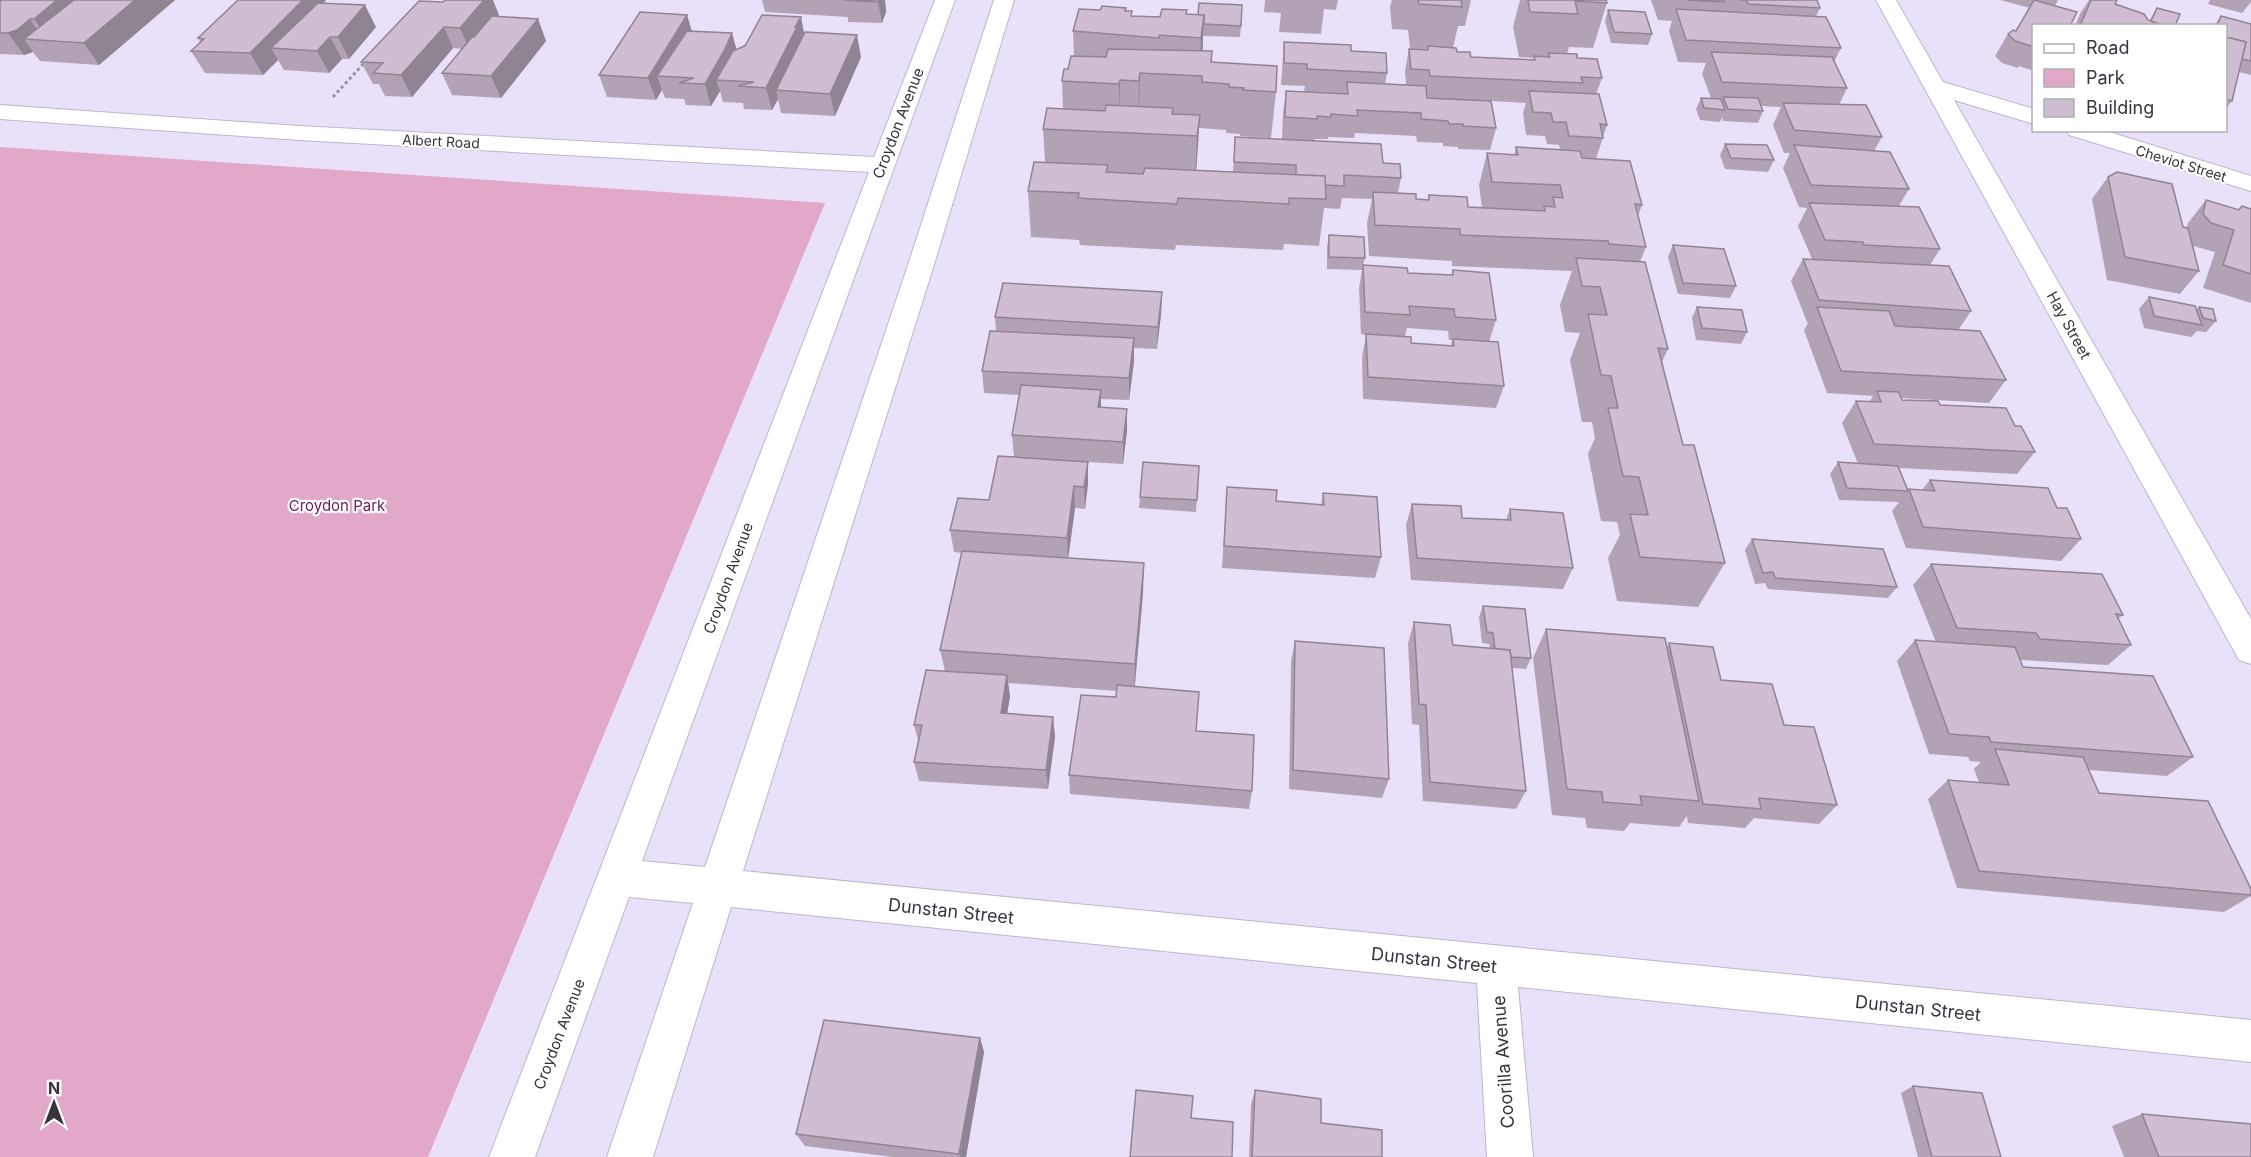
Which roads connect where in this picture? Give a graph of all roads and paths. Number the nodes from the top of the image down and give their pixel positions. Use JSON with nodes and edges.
{"nodes":[{"id":1,"x":945,"y":0,"type":"edge"},
{"id":2,"x":1004,"y":0,"type":"edge"},
{"id":3,"x":1886,"y":0,"type":"edge"},
{"id":4,"x":369,"y":58,"type":"edge"},
{"id":5,"x":1936,"y":87,"type":"junction"},
{"id":6,"x":0,"y":112,"type":"edge"},
{"id":7,"x":2032,"y":116,"type":"edge"},
{"id":8,"x":2083,"y":132,"type":"edge"},
{"id":9,"x":300,"y":133,"type":"junction"},
{"id":10,"x":882,"y":165,"type":"junction"},
{"id":11,"x":2251,"y":184,"type":"edge"},
{"id":12,"x":2251,"y":650,"type":"edge"},
{"id":13,"x":618,"y":877,"type":"junction"},
{"id":14,"x":718,"y":887,"type":"junction"},
{"id":15,"x":1496,"y":966,"type":"junction"},
{"id":16,"x":2251,"y":1041,"type":"edge"},
{"id":17,"x":512,"y":1157,"type":"edge"},
{"id":18,"x":630,"y":1157,"type":"edge"},
{"id":19,"x":1510,"y":1157,"type":"edge"}],
"edges":[{"from":1,"to":10,"type":"street","name":"Croydon Avenue"},
{"from":2,"to":14,"type":"street"},
{"from":3,"to":5,"type":"street","name":"Hay Street"},
{"from":4,"to":9,"type":"path"},
{"from":5,"to":7,"type":"street"},
{"from":5,"to":12,"type":"street","name":"Hay Street"},
{"from":6,"to":9,"type":"street","name":"Albert Road"},
{"from":8,"to":11,"type":"street","name":"Cheviot Street"},
{"from":9,"to":10,"type":"street","name":"Albert Road"},
{"from":10,"to":13,"type":"street","name":"Croydon Avenue"},
{"from":13,"to":14,"type":"street","name":"Dunstan Street"},
{"from":13,"to":17,"type":"street","name":"Croydon Avenue"},
{"from":14,"to":15,"type":"street","name":"Dunstan Street"},
{"from":14,"to":18,"type":"street"},
{"from":15,"to":16,"type":"street","name":"Dunstan Street"},
{"from":15,"to":19,"type":"street","name":"Coorilla Avenue"}]}
